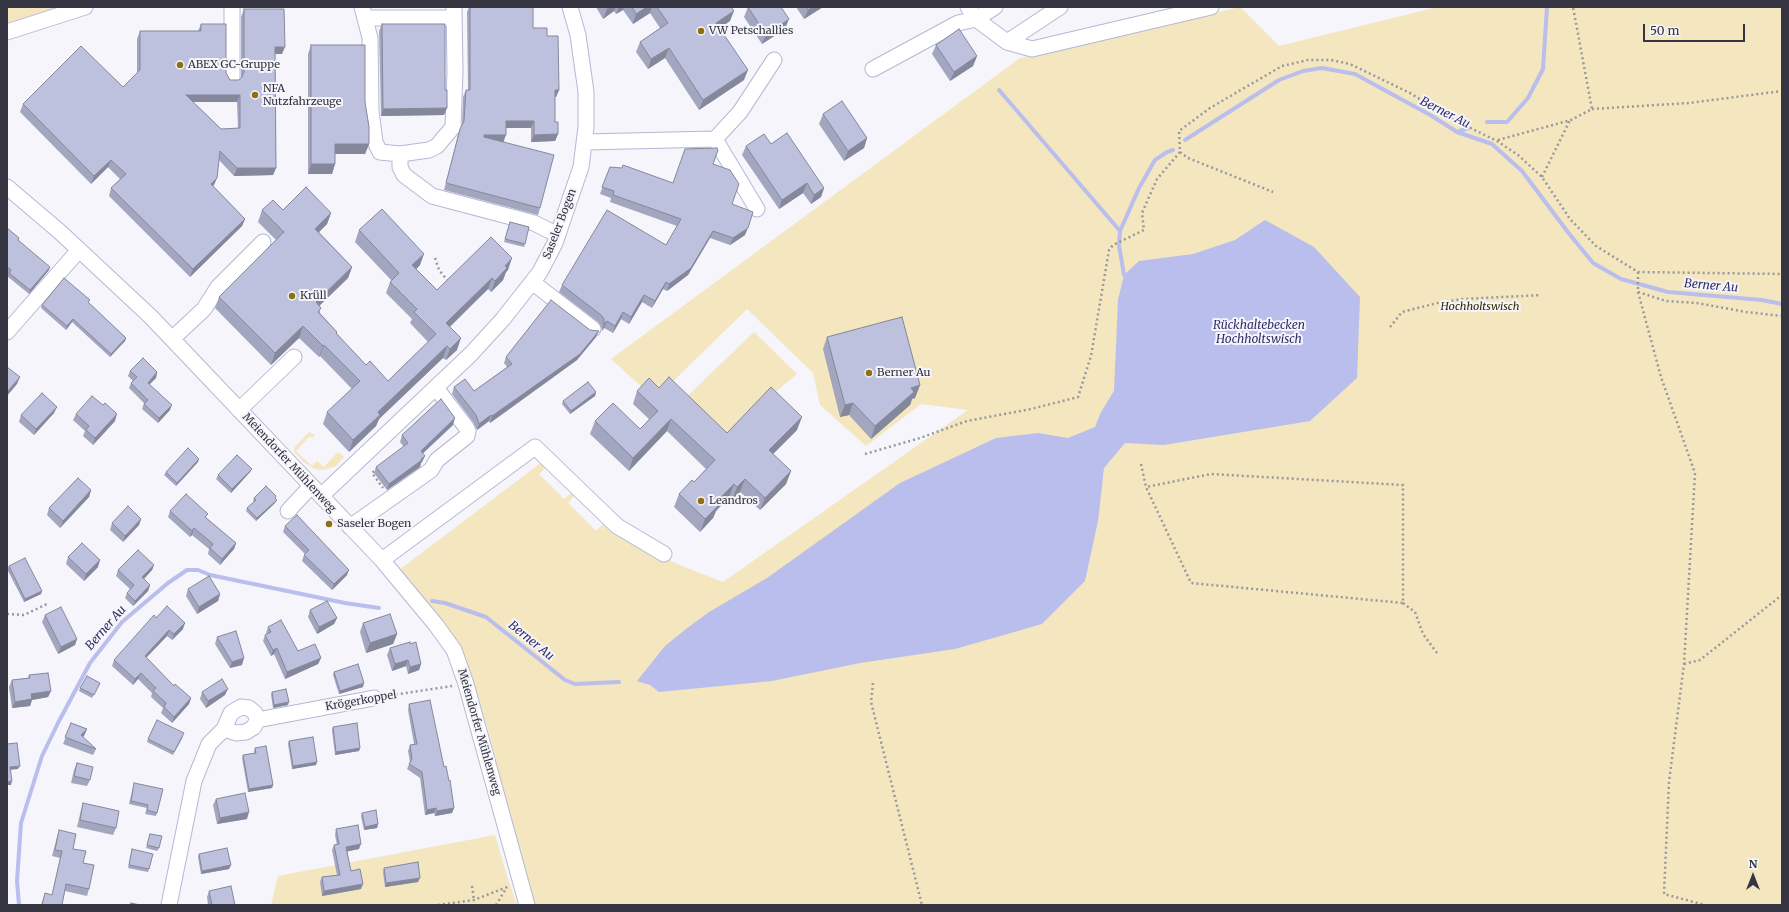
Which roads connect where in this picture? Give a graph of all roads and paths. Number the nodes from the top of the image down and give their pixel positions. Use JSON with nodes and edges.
{"nodes":[{"id":1,"x":85,"y":7,"type":"edge"},
{"id":2,"x":232,"y":7,"type":"edge"},
{"id":3,"x":570,"y":7,"type":"edge"},
{"id":4,"x":995,"y":7,"type":"edge"},
{"id":5,"x":1060,"y":7,"type":"edge"},
{"id":6,"x":1211,"y":7,"type":"edge"},
{"id":7,"x":1573,"y":7,"type":"edge"},
{"id":8,"x":363,"y":12,"type":"edge"},
{"id":9,"x":454,"y":13,"type":"edge"},
{"id":10,"x":972,"y":13,"type":"edge"},
{"id":11,"x":7,"y":32,"type":"edge"},
{"id":12,"x":1007,"y":42,"type":"junction"},
{"id":13,"x":774,"y":60,"type":"dead end"},
{"id":14,"x":873,"y":69,"type":"dead end"},
{"id":15,"x":232,"y":80,"type":"edge"},
{"id":16,"x":1782,"y":91,"type":"edge"},
{"id":17,"x":1592,"y":109,"type":"junction"},
{"id":18,"x":1571,"y":120,"type":"junction"},
{"id":19,"x":715,"y":139,"type":"junction"},
{"id":20,"x":1497,"y":141,"type":"junction"},
{"id":21,"x":584,"y":142,"type":"junction"},
{"id":22,"x":1180,"y":152,"type":"junction"},
{"id":23,"x":400,"y":154,"type":"junction"},
{"id":24,"x":1542,"y":177,"type":"junction"},
{"id":25,"x":7,"y":186,"type":"edge"},
{"id":26,"x":1273,"y":192,"type":"dead end"},
{"id":27,"x":757,"y":209,"type":"dead end"},
{"id":28,"x":558,"y":235,"type":"junction"},
{"id":29,"x":263,"y":242,"type":"dead end"},
{"id":30,"x":79,"y":250,"type":"junction"},
{"id":31,"x":435,"y":258,"type":"dead end"},
{"id":32,"x":1638,"y":272,"type":"junction"},
{"id":33,"x":1782,"y":274,"type":"edge"},
{"id":34,"x":448,"y":281,"type":"edge"},
{"id":35,"x":532,"y":282,"type":"junction"},
{"id":36,"x":1638,"y":292,"type":"junction"},
{"id":37,"x":1541,"y":295,"type":"dead end"},
{"id":38,"x":1782,"y":316,"type":"edge"},
{"id":39,"x":1390,"y":327,"type":"dead end"},
{"id":40,"x":593,"y":329,"type":"edge"},
{"id":41,"x":7,"y":332,"type":"edge"},
{"id":42,"x":172,"y":339,"type":"junction"},
{"id":43,"x":294,"y":357,"type":"dead end"},
{"id":44,"x":436,"y":388,"type":"junction"},
{"id":45,"x":239,"y":410,"type":"junction"},
{"id":46,"x":865,"y":454,"type":"dead end"},
{"id":47,"x":382,"y":464,"type":"edge"},
{"id":48,"x":1141,"y":464,"type":"dead end"},
{"id":49,"x":1146,"y":487,"type":"junction"},
{"id":50,"x":316,"y":491,"type":"junction"},
{"id":51,"x":390,"y":499,"type":"junction"},
{"id":52,"x":288,"y":511,"type":"dead end"},
{"id":53,"x":350,"y":527,"type":"junction"},
{"id":54,"x":664,"y":554,"type":"dead end"},
{"id":55,"x":382,"y":560,"type":"junction"},
{"id":56,"x":1782,"y":595,"type":"edge"},
{"id":57,"x":49,"y":603,"type":"dead end"},
{"id":58,"x":1403,"y":603,"type":"junction"},
{"id":59,"x":7,"y":614,"type":"edge"},
{"id":60,"x":1437,"y":653,"type":"dead end"},
{"id":61,"x":1684,"y":664,"type":"junction"},
{"id":62,"x":873,"y":683,"type":"dead end"},
{"id":63,"x":466,"y":684,"type":"junction"},
{"id":64,"x":374,"y":698,"type":"joint"},
{"id":65,"x":257,"y":720,"type":"junction"},
{"id":66,"x":224,"y":729,"type":"junction"},
{"id":67,"x":518,"y":875,"type":"junction"},
{"id":68,"x":472,"y":886,"type":"dead end"},
{"id":69,"x":507,"y":887,"type":"junction"},
{"id":70,"x":474,"y":900,"type":"junction"},
{"id":71,"x":169,"y":905,"type":"edge"},
{"id":72,"x":438,"y":905,"type":"edge"},
{"id":73,"x":496,"y":905,"type":"edge"},
{"id":74,"x":527,"y":905,"type":"edge"},
{"id":75,"x":922,"y":905,"type":"edge"},
{"id":76,"x":1705,"y":905,"type":"edge"}],
"edges":[{"from":1,"to":11,"type":"street"},
{"from":2,"to":15,"type":"street"},
{"from":3,"to":21,"type":"street","name":"Saseler Bogen"},
{"from":4,"to":10,"type":"street"},
{"from":5,"to":12,"type":"street"},
{"from":6,"to":12,"type":"street"},
{"from":7,"to":17,"type":"path"},
{"from":8,"to":9,"type":"street"},
{"from":8,"to":23,"type":"street"},
{"from":9,"to":23,"type":"street"},
{"from":10,"to":12,"type":"street"},
{"from":10,"to":14,"type":"street"},
{"from":13,"to":19,"type":"street"},
{"from":16,"to":17,"type":"path"},
{"from":17,"to":18,"type":"path"},
{"from":18,"to":20,"type":"path"},
{"from":18,"to":24,"type":"path"},
{"from":19,"to":21,"type":"street"},
{"from":19,"to":27,"type":"street"},
{"from":20,"to":22,"type":"path"},
{"from":20,"to":24,"type":"path"},
{"from":21,"to":28,"type":"street","name":"Saseler Bogen"},
{"from":22,"to":26,"type":"path"},
{"from":22,"to":46,"type":"path"},
{"from":23,"to":28,"type":"street"},
{"from":24,"to":32,"type":"path"},
{"from":25,"to":30,"type":"street","name":"Meiendorfer Mühlenweg"},
{"from":28,"to":35,"type":"street","name":"Saseler Bogen"},
{"from":29,"to":42,"type":"street"},
{"from":30,"to":41,"type":"street"},
{"from":30,"to":42,"type":"street","name":"Meiendorfer Mühlenweg"},
{"from":31,"to":34,"type":"path"},
{"from":32,"to":33,"type":"path"},
{"from":32,"to":36,"type":"path"},
{"from":35,"to":40,"type":"street"},
{"from":35,"to":44,"type":"street","name":"Saseler Bogen"},
{"from":36,"to":38,"type":"path"},
{"from":36,"to":61,"type":"path"},
{"from":37,"to":39,"type":"path"},
{"from":42,"to":45,"type":"street","name":"Meiendorfer Mühlenweg"},
{"from":43,"to":45,"type":"street"},
{"from":44,"to":50,"type":"street","name":"Saseler Bogen"},
{"from":44,"to":51,"type":"street"},
{"from":45,"to":50,"type":"street","name":"Meiendorfer Mühlenweg"},
{"from":47,"to":51,"type":"path"},
{"from":48,"to":49,"type":"path"},
{"from":49,"to":58,"type":"path"},
{"from":49,"to":58,"type":"path"},
{"from":50,"to":52,"type":"street","name":"Saseler Bogen"},
{"from":50,"to":53,"type":"street","name":"Meiendorfer Mühlenweg"},
{"from":51,"to":53,"type":"street"},
{"from":53,"to":55,"type":"street","name":"Meiendorfer Mühlenweg"},
{"from":54,"to":55,"type":"street"},
{"from":55,"to":63,"type":"street","name":"Meiendorfer Mühlenweg"},
{"from":56,"to":61,"type":"path"},
{"from":57,"to":59,"type":"path"},
{"from":58,"to":60,"type":"path"},
{"from":61,"to":76,"type":"path"},
{"from":62,"to":75,"type":"path"},
{"from":63,"to":64,"type":"path","name":"Krögerkoppel"},
{"from":63,"to":67,"type":"street","name":"Meiendorfer Mühlenweg"},
{"from":64,"to":65,"type":"street","name":"Krögerkoppel"},
{"from":65,"to":66,"type":"street"},
{"from":65,"to":66,"type":"street"},
{"from":66,"to":71,"type":"street"},
{"from":67,"to":69,"type":"path"},
{"from":67,"to":74,"type":"street","name":"Meiendorfer Mühlenweg"},
{"from":68,"to":70,"type":"path"},
{"from":69,"to":70,"type":"path"},
{"from":69,"to":73,"type":"path"},
{"from":70,"to":72,"type":"path"}]}
